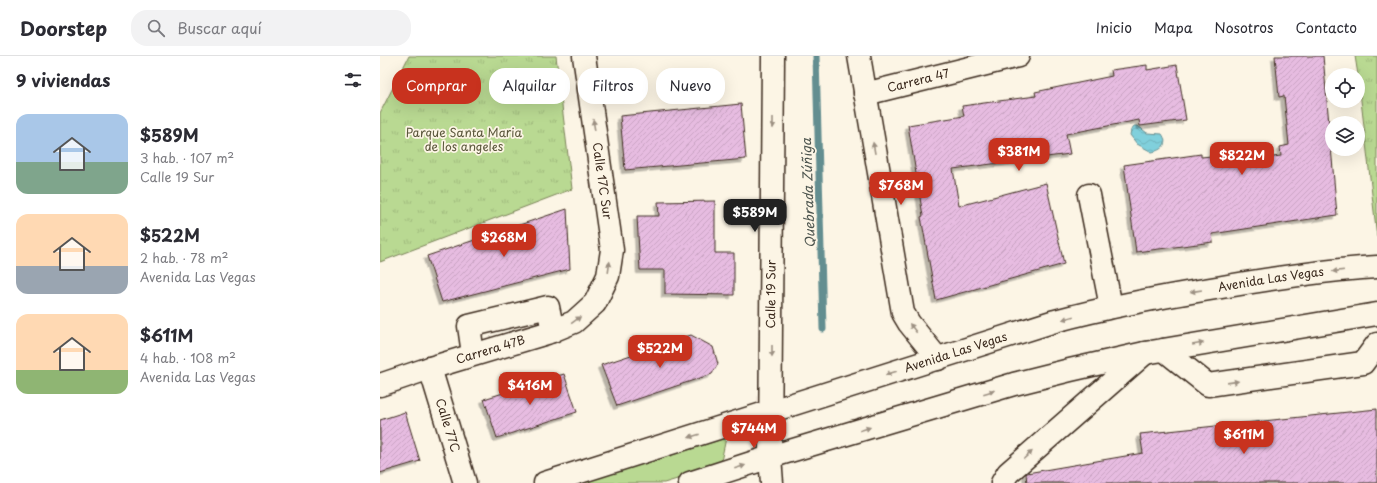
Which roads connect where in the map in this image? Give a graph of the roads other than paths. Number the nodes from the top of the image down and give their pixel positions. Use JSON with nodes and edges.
{"nodes":[{"id":1,"x":584,"y":56,"type":"edge"},
{"id":2,"x":773,"y":56,"type":"edge"},
{"id":3,"x":859,"y":56,"type":"edge"},
{"id":4,"x":1018,"y":56,"type":"edge"},
{"id":5,"x":864,"y":94,"type":"junction"},
{"id":6,"x":1089,"y":195,"type":"dead end"},
{"id":7,"x":1377,"y":267,"type":"edge"},
{"id":8,"x":595,"y":303,"type":"joint"},
{"id":9,"x":1111,"y":307,"type":"junction"},
{"id":10,"x":1377,"y":314,"type":"edge"},
{"id":11,"x":1377,"y":344,"type":"edge"},
{"id":12,"x":1154,"y":352,"type":"junction"},
{"id":13,"x":938,"y":359,"type":"junction"},
{"id":14,"x":430,"y":368,"type":"junction"},
{"id":15,"x":380,"y":385,"type":"edge"},
{"id":16,"x":771,"y":411,"type":"junction"},
{"id":17,"x":770,"y":457,"type":"junction"},
{"id":18,"x":703,"y":481,"type":"edge"},
{"id":19,"x":465,"y":483,"type":"edge"},
{"id":20,"x":546,"y":483,"type":"edge"},
{"id":21,"x":772,"y":483,"type":"edge"},
{"id":22,"x":1002,"y":483,"type":"edge"}],
"edges":[{"from":8,"to":1,"type":"main road","name":"Calle 17C Sur","one_way":true},
{"from":2,"to":16,"type":"main road","name":"Calle 19 Sur","one_way":true},
{"from":3,"to":5,"type":"main road"},
{"from":4,"to":5,"type":"main road","name":"Carrera 47"},
{"from":13,"to":5,"type":"main road","one_way":true},
{"from":6,"to":9,"type":"main road"},
{"from":7,"to":9,"type":"main road","name":"Avenida Las Vegas","one_way":true},
{"from":14,"to":8,"type":"main road","name":"Carrera 47B","one_way":true},
{"from":9,"to":13,"type":"main road","name":"Avenida Las Vegas","one_way":true},
{"from":12,"to":10,"type":"main road","one_way":true},
{"from":12,"to":11,"type":"main road","one_way":true},
{"from":17,"to":12,"type":"main road","one_way":true},
{"from":22,"to":12,"type":"main road","one_way":true},
{"from":13,"to":16,"type":"main road","name":"Avenida Las Vegas","one_way":true},
{"from":14,"to":15,"type":"main road","name":"Carrera 47B"},
{"from":14,"to":19,"type":"main road","name":"Calle 77C"},
{"from":16,"to":17,"type":"main road","name":"Calle 19 Sur"},
{"from":16,"to":20,"type":"main road","name":"Avenida Las Vegas","one_way":true},
{"from":18,"to":17,"type":"main road","one_way":true},
{"from":17,"to":21,"type":"main road","name":"Calle 19 Sur"}]}
